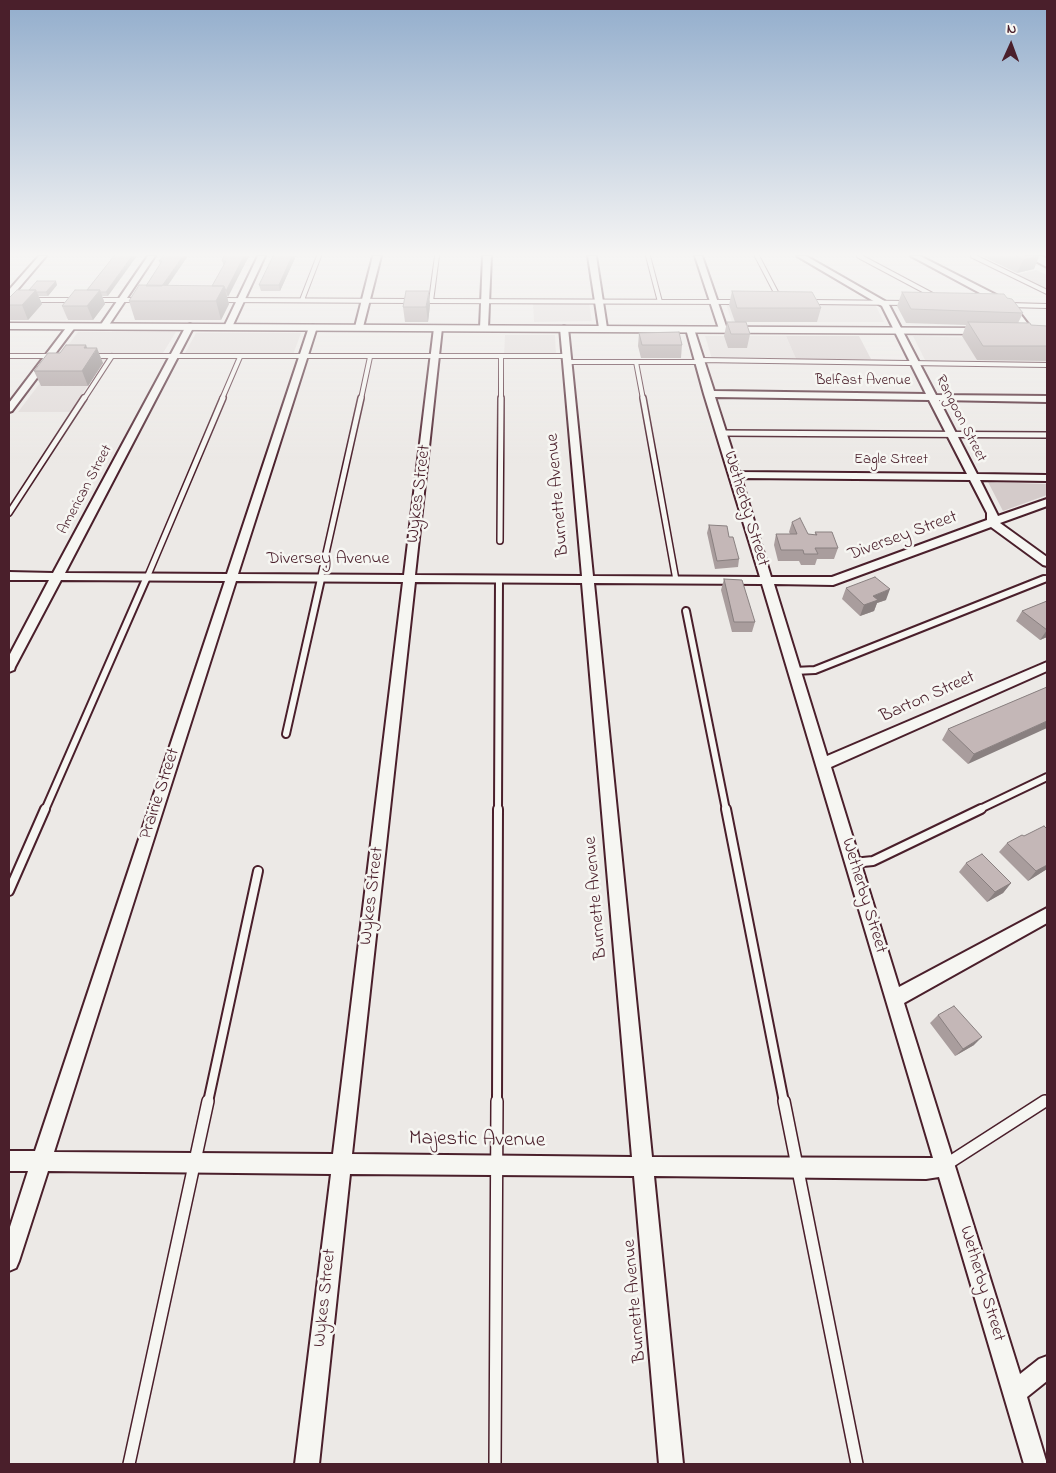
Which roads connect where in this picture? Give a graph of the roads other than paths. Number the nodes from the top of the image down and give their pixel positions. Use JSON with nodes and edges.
{"nodes":[{"id":1,"x":484,"y":325,"type":"edge"},
{"id":2,"x":602,"y":325,"type":"edge"},
{"id":3,"x":722,"y":325,"type":"edge"},
{"id":4,"x":895,"y":325,"type":"edge"},
{"id":5,"x":1024,"y":325,"type":"edge"},
{"id":6,"x":9,"y":326,"type":"edge"},
{"id":7,"x":72,"y":326,"type":"junction"},
{"id":8,"x":104,"y":326,"type":"joint"},
{"id":9,"x":190,"y":326,"type":"junction"},
{"id":10,"x":228,"y":327,"type":"joint"},
{"id":11,"x":313,"y":327,"type":"junction"},
{"id":12,"x":359,"y":327,"type":"joint"},
{"id":13,"x":438,"y":328,"type":"junction"},
{"id":14,"x":484,"y":328,"type":"junction"},
{"id":15,"x":564,"y":328,"type":"junction"},
{"id":16,"x":603,"y":328,"type":"junction"},
{"id":17,"x":690,"y":328,"type":"junction"},
{"id":18,"x":723,"y":329,"type":"junction"},
{"id":19,"x":897,"y":330,"type":"junction"},
{"id":20,"x":1000,"y":332,"type":"edge"},
{"id":21,"x":1029,"y":332,"type":"edge"},
{"id":22,"x":9,"y":356,"type":"edge"},
{"id":23,"x":53,"y":356,"type":"junction"},
{"id":24,"x":85,"y":356,"type":"edge"},
{"id":25,"x":112,"y":356,"type":"junction"},
{"id":26,"x":174,"y":356,"type":"junction"},
{"id":27,"x":501,"y":356,"type":"junction"},
{"id":28,"x":240,"y":357,"type":"junction"},
{"id":29,"x":303,"y":357,"type":"junction"},
{"id":30,"x":370,"y":357,"type":"junction"},
{"id":31,"x":436,"y":357,"type":"junction"},
{"id":32,"x":567,"y":359,"type":"junction"},
{"id":33,"x":699,"y":361,"type":"junction"},
{"id":34,"x":636,"y":362,"type":"junction"},
{"id":35,"x":914,"y":362,"type":"junction"},
{"id":36,"x":1047,"y":365,"type":"edge"},
{"id":37,"x":709,"y":394,"type":"junction"},
{"id":38,"x":931,"y":396,"type":"junction"},
{"id":39,"x":1047,"y":398,"type":"edge"},
{"id":40,"x":9,"y":409,"type":"edge"},
{"id":41,"x":721,"y":433,"type":"junction"},
{"id":42,"x":950,"y":433,"type":"junction"},
{"id":43,"x":1047,"y":435,"type":"edge"},
{"id":44,"x":734,"y":475,"type":"junction"},
{"id":45,"x":972,"y":476,"type":"junction"},
{"id":46,"x":1047,"y":478,"type":"edge"},
{"id":47,"x":1047,"y":502,"type":"edge"},
{"id":48,"x":9,"y":513,"type":"edge"},
{"id":49,"x":993,"y":522,"type":"junction"},
{"id":50,"x":500,"y":542,"type":"dead end"},
{"id":51,"x":1047,"y":562,"type":"edge"},
{"id":52,"x":9,"y":576,"type":"edge"},
{"id":53,"x":57,"y":576,"type":"junction"},
{"id":54,"x":147,"y":577,"type":"junction"},
{"id":55,"x":231,"y":577,"type":"junction"},
{"id":56,"x":321,"y":578,"type":"junction"},
{"id":57,"x":410,"y":578,"type":"junction"},
{"id":58,"x":1047,"y":578,"type":"edge"},
{"id":59,"x":498,"y":579,"type":"junction"},
{"id":60,"x":587,"y":579,"type":"junction"},
{"id":61,"x":676,"y":580,"type":"junction"},
{"id":62,"x":767,"y":580,"type":"junction"},
{"id":63,"x":686,"y":611,"type":"dead end"},
{"id":64,"x":1047,"y":666,"type":"edge"},
{"id":65,"x":9,"y":667,"type":"edge"},
{"id":66,"x":794,"y":671,"type":"junction"},
{"id":67,"x":286,"y":734,"type":"dead end"},
{"id":68,"x":823,"y":764,"type":"junction"},
{"id":69,"x":1047,"y":777,"type":"edge"},
{"id":70,"x":853,"y":863,"type":"junction"},
{"id":71,"x":258,"y":870,"type":"dead end"},
{"id":72,"x":9,"y":891,"type":"edge"},
{"id":73,"x":1047,"y":915,"type":"edge"},
{"id":74,"x":894,"y":999,"type":"junction"},
{"id":75,"x":1047,"y":1100,"type":"edge"},
{"id":76,"x":9,"y":1162,"type":"edge"},
{"id":77,"x":41,"y":1162,"type":"junction"},
{"id":78,"x":195,"y":1162,"type":"junction"},
{"id":79,"x":342,"y":1164,"type":"junction"},
{"id":80,"x":498,"y":1165,"type":"junction"},
{"id":81,"x":944,"y":1166,"type":"junction"},
{"id":82,"x":643,"y":1167,"type":"junction"},
{"id":83,"x":798,"y":1168,"type":"junction"},
{"id":84,"x":9,"y":1261,"type":"edge"},
{"id":85,"x":1047,"y":1367,"type":"edge"},
{"id":86,"x":1014,"y":1393,"type":"junction"},
{"id":87,"x":129,"y":1464,"type":"edge"},
{"id":88,"x":307,"y":1464,"type":"edge"},
{"id":89,"x":495,"y":1464,"type":"edge"},
{"id":90,"x":671,"y":1464,"type":"edge"},
{"id":91,"x":857,"y":1464,"type":"edge"},
{"id":92,"x":1036,"y":1464,"type":"edge"}],
"edges":[{"from":1,"to":14,"type":"street"},
{"from":2,"to":16,"type":"street"},
{"from":3,"to":18,"type":"street"},
{"from":4,"to":19,"type":"street","name":"Rangoon Street"},
{"from":5,"to":21,"type":"street"},
{"from":6,"to":7,"type":"street"},
{"from":7,"to":8,"type":"street"},
{"from":7,"to":23,"type":"street"},
{"from":8,"to":9,"type":"street"},
{"from":9,"to":10,"type":"street"},
{"from":9,"to":26,"type":"street","name":"American Street"},
{"from":10,"to":11,"type":"street"},
{"from":11,"to":12,"type":"street"},
{"from":11,"to":29,"type":"street","name":"Prairie Street"},
{"from":12,"to":13,"type":"street"},
{"from":13,"to":14,"type":"street"},
{"from":13,"to":31,"type":"street","name":"Wykes Street"},
{"from":14,"to":15,"type":"street"},
{"from":15,"to":16,"type":"street"},
{"from":15,"to":32,"type":"street","name":"Burnette Avenue"},
{"from":16,"to":17,"type":"street"},
{"from":17,"to":18,"type":"street"},
{"from":17,"to":33,"type":"street","name":"Wetherby Street"},
{"from":18,"to":19,"type":"street"},
{"from":19,"to":20,"type":"street"},
{"from":19,"to":35,"type":"street","name":"Rangoon Street"},
{"from":22,"to":23,"type":"lane"},
{"from":23,"to":40,"type":"street"},
{"from":24,"to":25,"type":"lane"},
{"from":25,"to":26,"type":"lane"},
{"from":25,"to":48,"type":"lane"},
{"from":26,"to":28,"type":"lane"},
{"from":26,"to":53,"type":"street","name":"American Street"},
{"from":27,"to":31,"type":"lane"},
{"from":27,"to":32,"type":"lane"},
{"from":27,"to":50,"type":"lane"},
{"from":28,"to":29,"type":"lane"},
{"from":28,"to":54,"type":"lane"},
{"from":29,"to":30,"type":"lane"},
{"from":29,"to":55,"type":"street","name":"Prairie Street"},
{"from":30,"to":31,"type":"lane"},
{"from":30,"to":56,"type":"lane"},
{"from":31,"to":57,"type":"street","name":"Wykes Street"},
{"from":32,"to":34,"type":"lane"},
{"from":32,"to":60,"type":"street","name":"Burnette Avenue"},
{"from":33,"to":34,"type":"lane"},
{"from":33,"to":35,"type":"lane"},
{"from":33,"to":37,"type":"street","name":"Wetherby Street"},
{"from":34,"to":61,"type":"lane"},
{"from":35,"to":36,"type":"lane"},
{"from":35,"to":38,"type":"street","name":"Rangoon Street"},
{"from":37,"to":38,"type":"street","name":"Belfast Avenue"},
{"from":37,"to":41,"type":"street","name":"Wetherby Street"},
{"from":38,"to":39,"type":"street","name":"Belfast Avenue"},
{"from":38,"to":42,"type":"street","name":"Rangoon Street"},
{"from":41,"to":42,"type":"lane"},
{"from":41,"to":44,"type":"street","name":"Wetherby Street"},
{"from":42,"to":43,"type":"lane"},
{"from":42,"to":45,"type":"street","name":"Rangoon Street"},
{"from":44,"to":45,"type":"street","name":"Eagle Street"},
{"from":44,"to":62,"type":"street","name":"Wetherby Street"},
{"from":45,"to":46,"type":"street","name":"Eagle Street"},
{"from":45,"to":49,"type":"street","name":"Rangoon Street"},
{"from":47,"to":49,"type":"street","name":"Diversey Street"},
{"from":49,"to":51,"type":"street"},
{"from":49,"to":62,"type":"street","name":"Diversey Street"},
{"from":52,"to":53,"type":"street","name":"Diversey Avenue"},
{"from":53,"to":54,"type":"street","name":"Diversey Avenue"},
{"from":53,"to":65,"type":"street","name":"American Street"},
{"from":54,"to":55,"type":"street","name":"Diversey Avenue"},
{"from":54,"to":72,"type":"lane"},
{"from":55,"to":56,"type":"street","name":"Diversey Avenue"},
{"from":55,"to":77,"type":"street","name":"Prairie Street"},
{"from":56,"to":57,"type":"street","name":"Diversey Avenue"},
{"from":56,"to":67,"type":"lane"},
{"from":57,"to":59,"type":"street","name":"Diversey Avenue"},
{"from":57,"to":79,"type":"street","name":"Wykes Street"},
{"from":58,"to":66,"type":"lane"},
{"from":59,"to":60,"type":"street","name":"Diversey Avenue"},
{"from":59,"to":80,"type":"lane"},
{"from":60,"to":61,"type":"street","name":"Diversey Avenue"},
{"from":60,"to":82,"type":"street","name":"Burnette Avenue"},
{"from":61,"to":62,"type":"street","name":"Diversey Avenue"},
{"from":62,"to":66,"type":"street","name":"Wetherby Street"},
{"from":63,"to":83,"type":"lane"},
{"from":64,"to":68,"type":"street","name":"Barton Street"},
{"from":66,"to":68,"type":"street","name":"Wetherby Street"},
{"from":68,"to":70,"type":"street","name":"Wetherby Street"},
{"from":69,"to":70,"type":"lane"},
{"from":70,"to":74,"type":"street","name":"Wetherby Street"},
{"from":71,"to":78,"type":"lane"},
{"from":73,"to":74,"type":"street"},
{"from":74,"to":81,"type":"street","name":"Wetherby Street"},
{"from":75,"to":81,"type":"lane"},
{"from":76,"to":77,"type":"street","name":"Majestic Avenue"},
{"from":77,"to":78,"type":"street","name":"Majestic Avenue"},
{"from":77,"to":84,"type":"street","name":"Prairie Street"},
{"from":78,"to":79,"type":"street","name":"Majestic Avenue"},
{"from":78,"to":87,"type":"lane"},
{"from":79,"to":80,"type":"street","name":"Majestic Avenue"},
{"from":79,"to":88,"type":"street","name":"Wykes Street"},
{"from":80,"to":82,"type":"street","name":"Majestic Avenue"},
{"from":80,"to":89,"type":"lane"},
{"from":81,"to":83,"type":"street","name":"Majestic Avenue"},
{"from":81,"to":86,"type":"street","name":"Wetherby Street"},
{"from":82,"to":83,"type":"street","name":"Majestic Avenue"},
{"from":82,"to":90,"type":"street","name":"Burnette Avenue"},
{"from":83,"to":91,"type":"lane"},
{"from":85,"to":86,"type":"street"},
{"from":86,"to":92,"type":"street","name":"Wetherby Street"}]}
